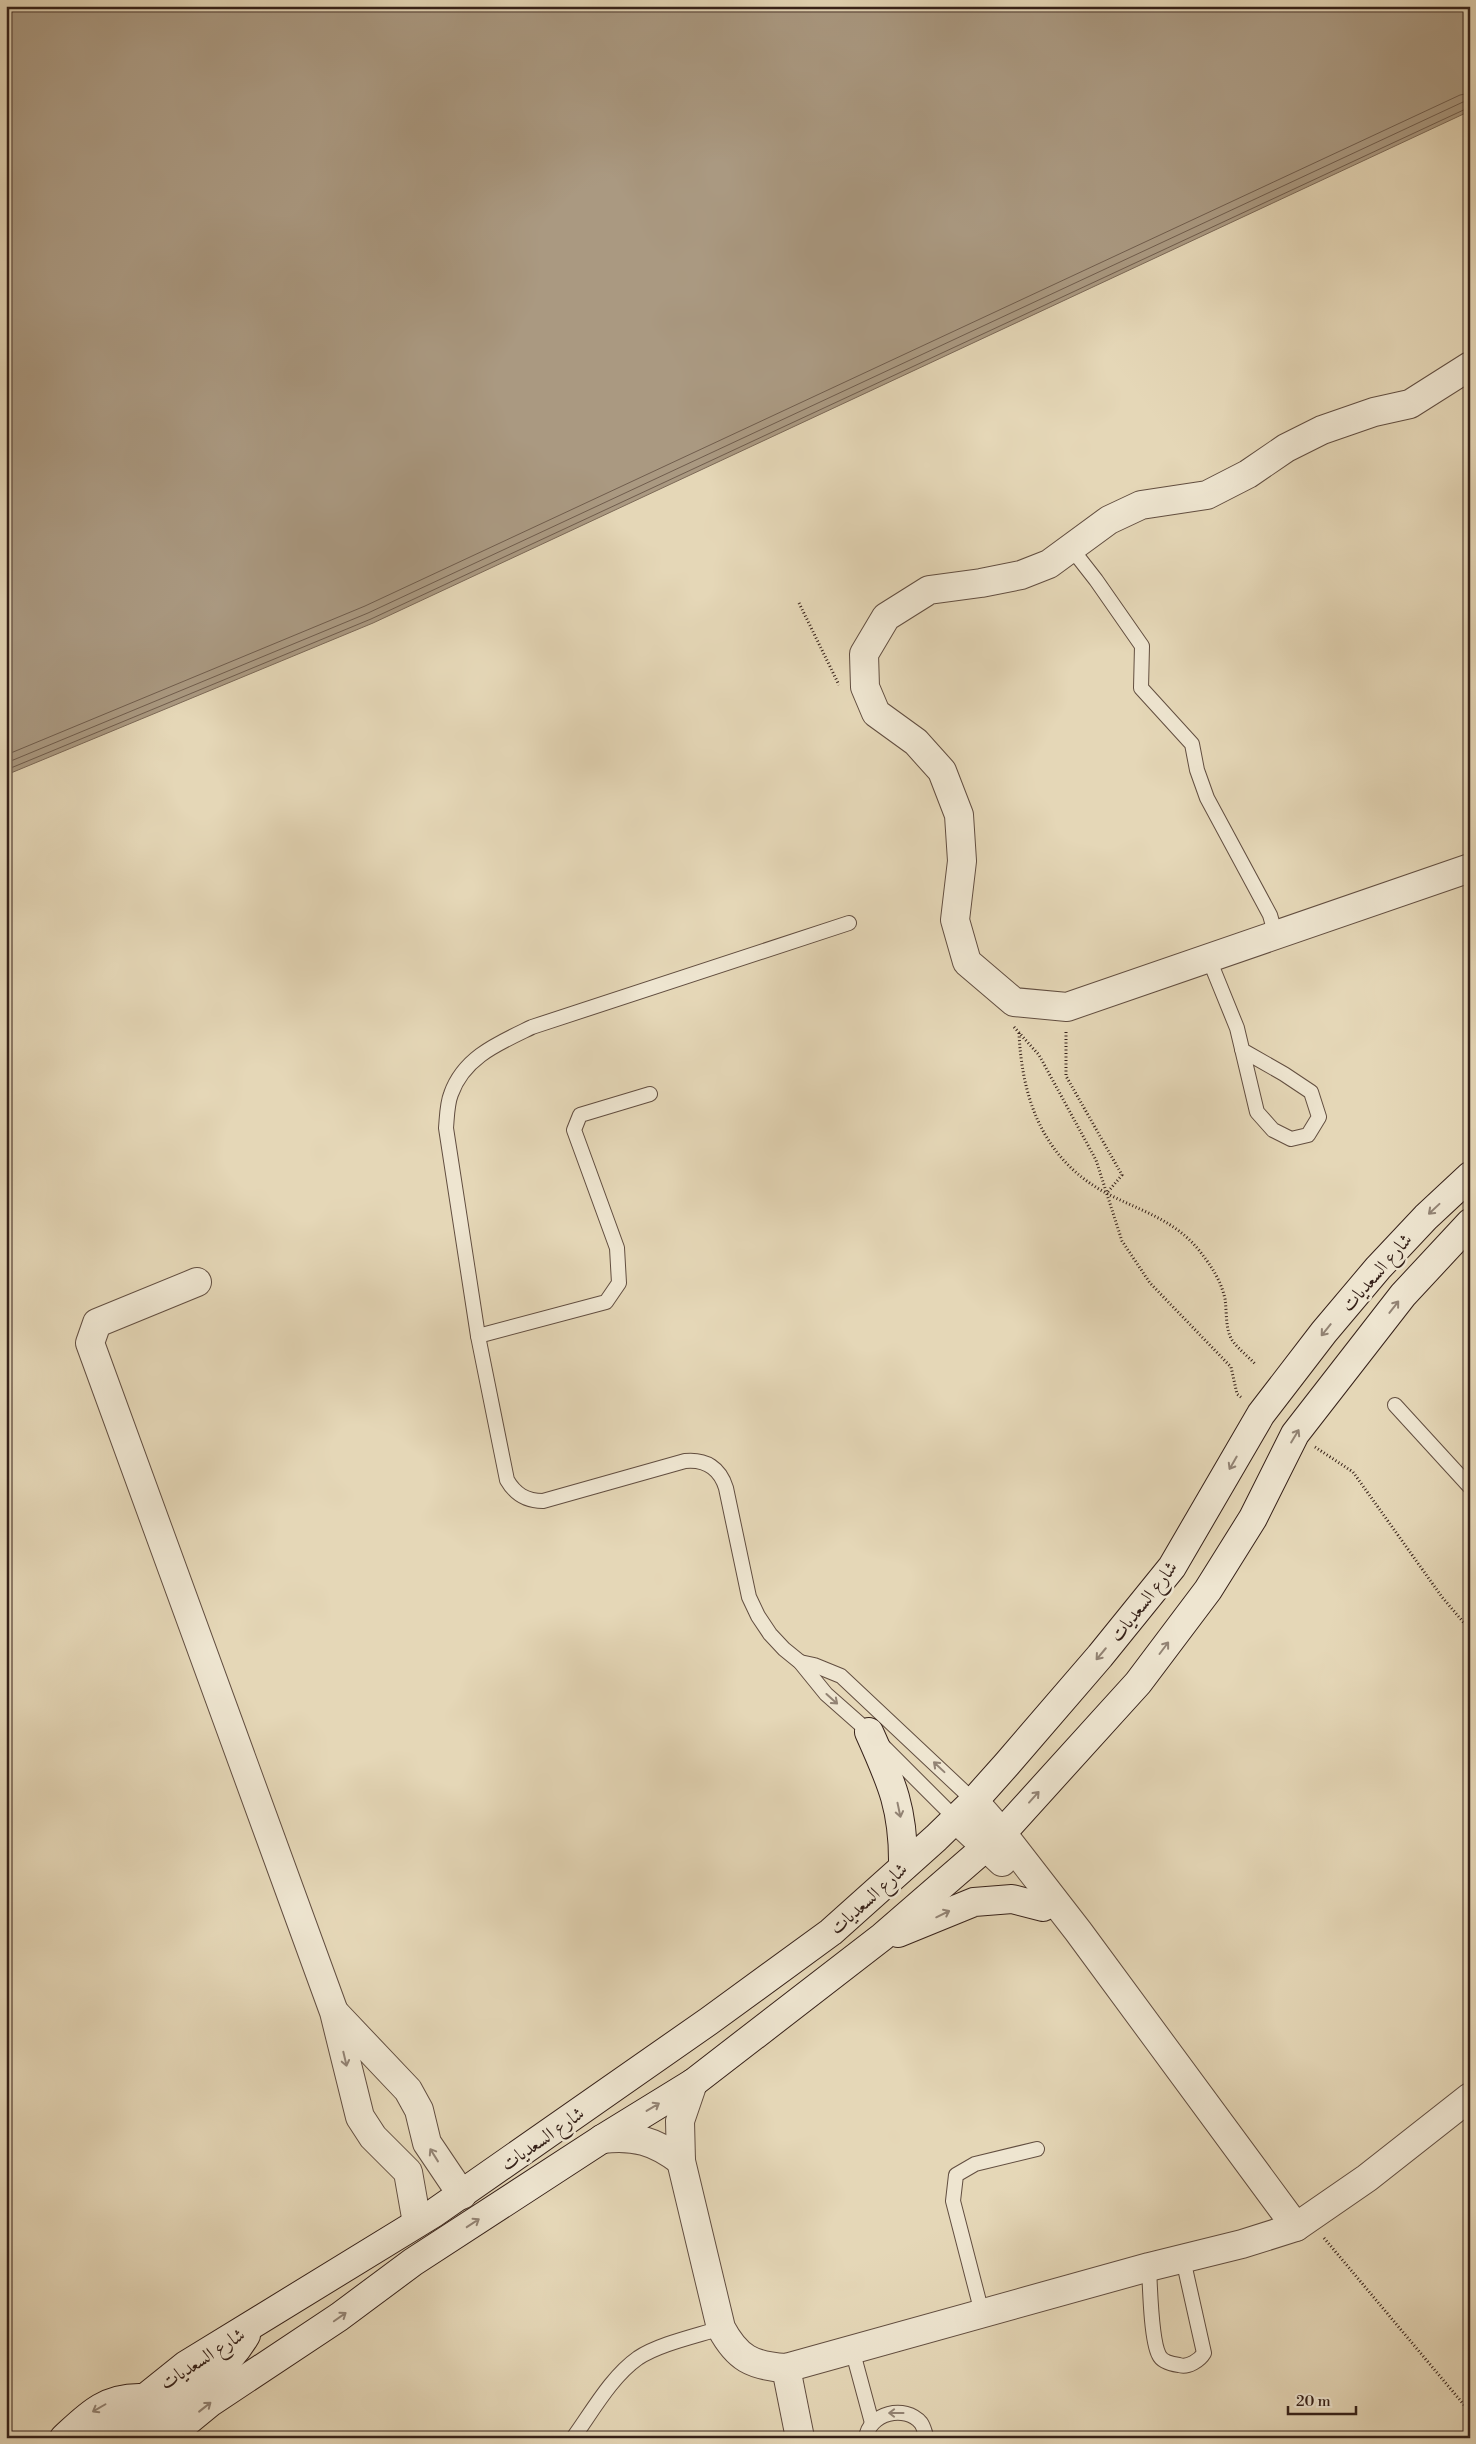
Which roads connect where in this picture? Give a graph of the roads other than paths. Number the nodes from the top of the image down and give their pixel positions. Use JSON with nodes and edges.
{"nodes":[{"id":1,"x":1470,"y":366,"type":"edge"},
{"id":2,"x":1071,"y":548,"type":"junction"},
{"id":3,"x":1470,"y":868,"type":"edge"},
{"id":4,"x":849,"y":923,"type":"dead end"},
{"id":5,"x":1276,"y":936,"type":"junction"},
{"id":6,"x":1209,"y":959,"type":"junction"},
{"id":7,"x":1242,"y":1050,"type":"junction"},
{"id":8,"x":650,"y":1094,"type":"dead end"},
{"id":9,"x":1470,"y":1176,"type":"edge"},
{"id":10,"x":1470,"y":1223,"type":"edge"},
{"id":11,"x":197,"y":1282,"type":"dead end"},
{"id":12,"x":478,"y":1336,"type":"junction"},
{"id":13,"x":1395,"y":1406,"type":"dead end"},
{"id":14,"x":1470,"y":1487,"type":"edge"},
{"id":15,"x":800,"y":1662,"type":"junction"},
{"id":16,"x":869,"y":1732,"type":"junction"},
{"id":17,"x":965,"y":1810,"type":"junction"},
{"id":18,"x":994,"y":1840,"type":"junction"},
{"id":19,"x":903,"y":1867,"type":"junction"},
{"id":20,"x":1044,"y":1907,"type":"junction"},
{"id":21,"x":882,"y":1938,"type":"junction"},
{"id":22,"x":334,"y":2012,"type":"junction"},
{"id":23,"x":1139,"y":2017,"type":"junction"},
{"id":24,"x":693,"y":2083,"type":"junction"},
{"id":25,"x":1470,"y":2097,"type":"edge"},
{"id":26,"x":602,"y":2139,"type":"junction"},
{"id":27,"x":1037,"y":2149,"type":"dead end"},
{"id":28,"x":680,"y":2161,"type":"junction"},
{"id":29,"x":462,"y":2195,"type":"junction"},
{"id":30,"x":426,"y":2218,"type":"junction"},
{"id":31,"x":1302,"y":2223,"type":"junction"},
{"id":32,"x":1183,"y":2259,"type":"junction"},
{"id":33,"x":413,"y":2262,"type":"junction"},
{"id":34,"x":1149,"y":2267,"type":"junction"},
{"id":35,"x":982,"y":2313,"type":"junction"},
{"id":36,"x":252,"y":2325,"type":"junction"},
{"id":37,"x":721,"y":2328,"type":"junction"},
{"id":38,"x":852,"y":2349,"type":"junction"},
{"id":39,"x":786,"y":2368,"type":"junction"},
{"id":40,"x":143,"y":2398,"type":"junction"},
{"id":41,"x":872,"y":2423,"type":"junction"},
{"id":42,"x":64,"y":2438,"type":"edge"},
{"id":43,"x":96,"y":2438,"type":"edge"},
{"id":44,"x":125,"y":2438,"type":"edge"},
{"id":45,"x":167,"y":2438,"type":"edge"},
{"id":46,"x":572,"y":2438,"type":"edge"},
{"id":47,"x":800,"y":2438,"type":"edge"},
{"id":48,"x":866,"y":2438,"type":"edge"},
{"id":49,"x":927,"y":2438,"type":"edge"}],
"edges":[{"from":1,"to":2,"type":"street"},
{"from":2,"to":5,"type":"lane"},
{"from":2,"to":6,"type":"street"},
{"from":3,"to":5,"type":"street"},
{"from":4,"to":12,"type":"lane"},
{"from":5,"to":6,"type":"street"},
{"from":6,"to":7,"type":"lane"},
{"from":7,"to":7,"type":"lane"},
{"from":8,"to":12,"type":"lane"},
{"from":9,"to":17,"type":"street","name":"شارع السعديات","one_way":true},
{"from":18,"to":10,"type":"street","name":"شارع السعديات","one_way":true},
{"from":11,"to":22,"type":"street"},
{"from":12,"to":15,"type":"lane"},
{"from":13,"to":14,"type":"lane"},
{"from":15,"to":16,"type":"lane","one_way":true},
{"from":17,"to":15,"type":"lane","one_way":true},
{"from":16,"to":17,"type":"lane"},
{"from":16,"to":19,"type":"street","one_way":true},
{"from":17,"to":18,"type":"street"},
{"from":17,"to":19,"type":"street","name":"شارع السعديات"},
{"from":18,"to":20,"type":"street"},
{"from":18,"to":21,"type":"street","name":"شارع السعديات"},
{"from":18,"to":23,"type":"street"},
{"from":19,"to":29,"type":"street","name":"شارع السعديات"},
{"from":21,"to":20,"type":"street","one_way":true},
{"from":20,"to":23,"type":"street"},
{"from":21,"to":24,"type":"street","name":"شارع السعديات"},
{"from":29,"to":22,"type":"street","one_way":true},
{"from":22,"to":30,"type":"street","one_way":true},
{"from":23,"to":31,"type":"street"},
{"from":26,"to":24,"type":"street","name":"شارع السعديات","one_way":true},
{"from":24,"to":28,"type":"street"},
{"from":25,"to":31,"type":"street"},
{"from":26,"to":28,"type":"street"},
{"from":33,"to":26,"type":"street","name":"شارع السعديات","one_way":true},
{"from":27,"to":35,"type":"lane"},
{"from":28,"to":37,"type":"street"},
{"from":29,"to":30,"type":"street","name":"شارع السعديات"},
{"from":30,"to":33,"type":"street"},
{"from":30,"to":36,"type":"street","name":"شارع السعديات"},
{"from":31,"to":32,"type":"street"},
{"from":32,"to":34,"type":"street"},
{"from":32,"to":34,"type":"lane"},
{"from":45,"to":33,"type":"street","name":"شارع السعديات","one_way":true},
{"from":34,"to":35,"type":"street"},
{"from":35,"to":38,"type":"street"},
{"from":36,"to":40,"type":"street","name":"شارع السعديات"},
{"from":36,"to":44,"type":"street"},
{"from":37,"to":39,"type":"street"},
{"from":37,"to":46,"type":"lane"},
{"from":38,"to":39,"type":"street"},
{"from":38,"to":41,"type":"lane"},
{"from":39,"to":47,"type":"street"},
{"from":40,"to":42,"type":"street","one_way":true},
{"from":40,"to":43,"type":"street","name":"شارع السعديات"},
{"from":41,"to":48,"type":"lane"},
{"from":49,"to":41,"type":"lane","one_way":true}]}
